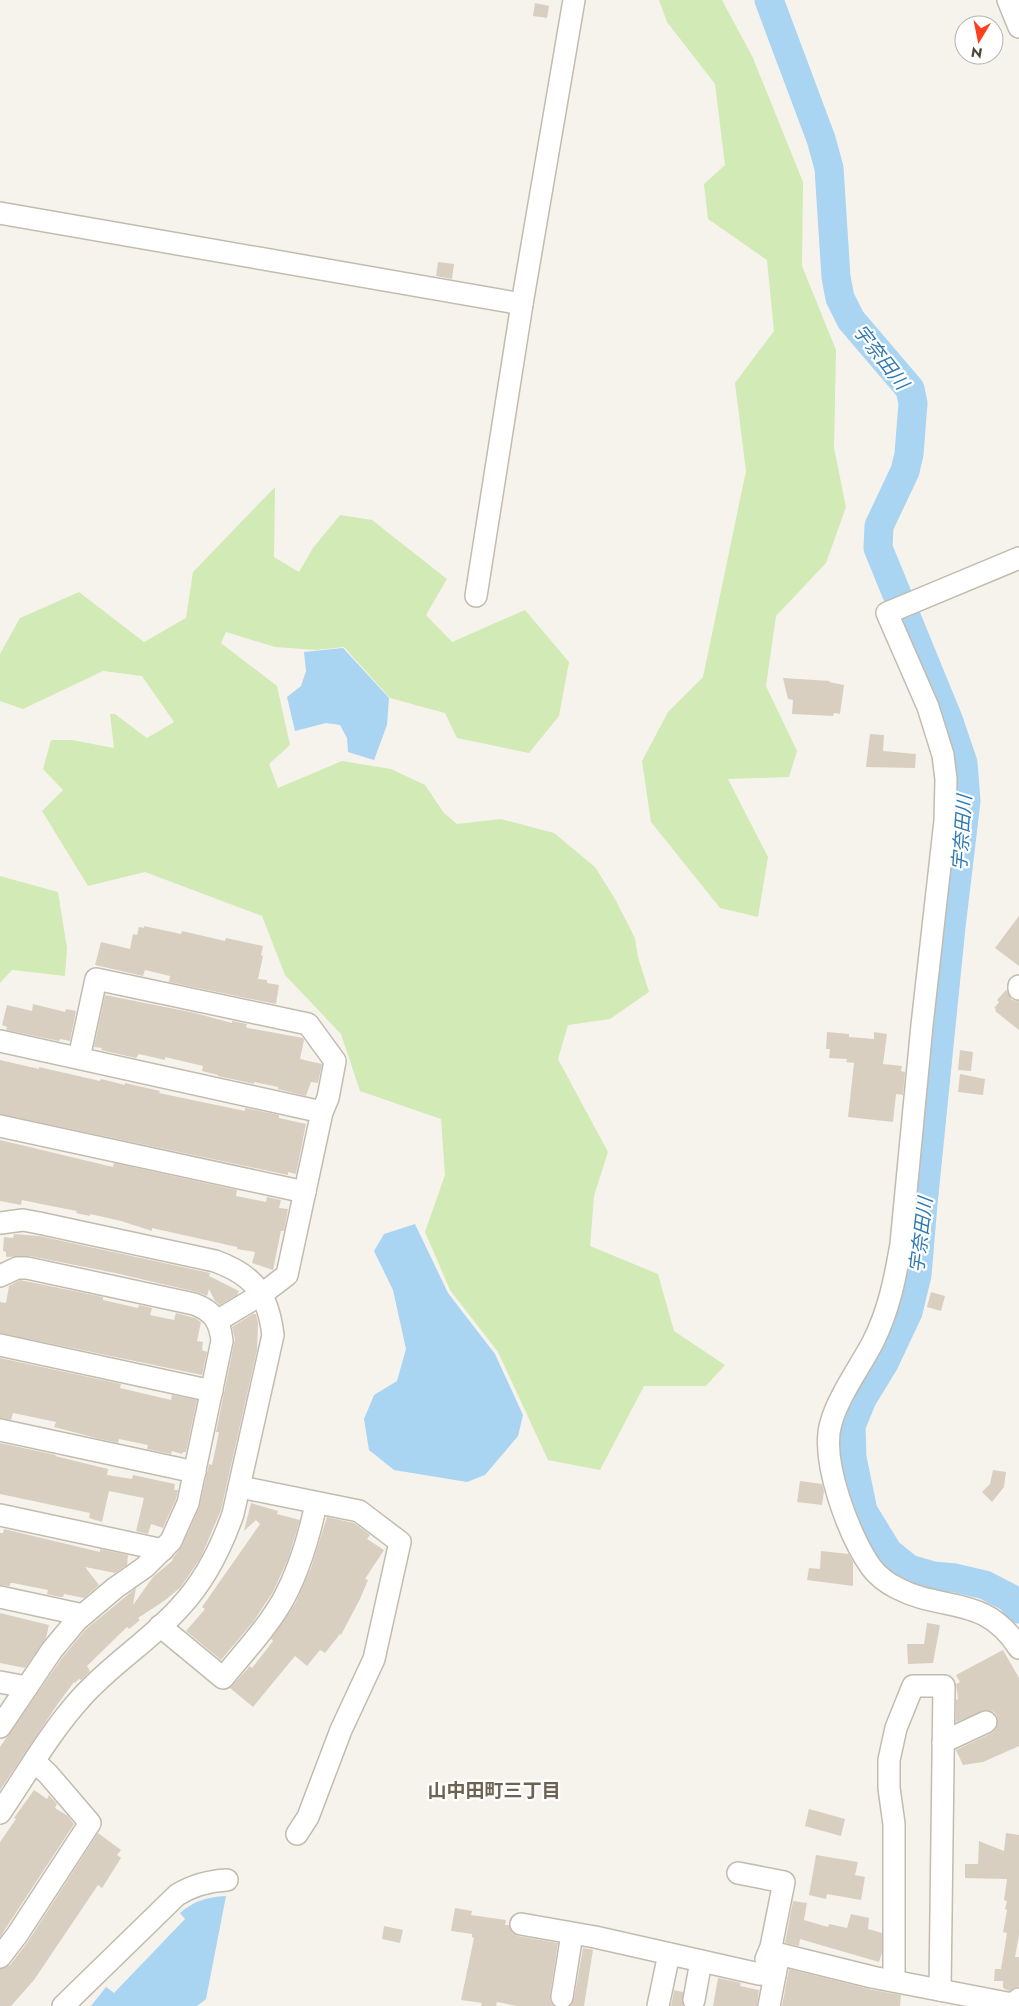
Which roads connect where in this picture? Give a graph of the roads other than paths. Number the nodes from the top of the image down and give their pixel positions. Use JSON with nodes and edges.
{"nodes":[{"id":1,"x":574,"y":0,"type":"edge"},
{"id":2,"x":1008,"y":0,"type":"edge"},
{"id":3,"x":1019,"y":27,"type":"edge"},
{"id":4,"x":0,"y":213,"type":"edge"},
{"id":5,"x":522,"y":304,"type":"junction"},
{"id":6,"x":1019,"y":558,"type":"edge"},
{"id":7,"x":476,"y":596,"type":"dead end"},
{"id":8,"x":0,"y":1041,"type":"edge"},
{"id":9,"x":78,"y":1058,"type":"junction"},
{"id":10,"x":322,"y":1112,"type":"junction"},
{"id":11,"x":0,"y":1126,"type":"edge"},
{"id":12,"x":305,"y":1192,"type":"junction"},
{"id":13,"x":0,"y":1222,"type":"edge"},
{"id":14,"x":0,"y":1276,"type":"edge"},
{"id":15,"x":262,"y":1294,"type":"junction"},
{"id":16,"x":216,"y":1321,"type":"junction"},
{"id":17,"x":0,"y":1345,"type":"edge"},
{"id":18,"x":212,"y":1391,"type":"junction"},
{"id":19,"x":0,"y":1430,"type":"edge"},
{"id":20,"x":195,"y":1472,"type":"junction"},
{"id":21,"x":240,"y":1487,"type":"junction"},
{"id":22,"x":316,"y":1504,"type":"junction"},
{"id":23,"x":0,"y":1514,"type":"edge"},
{"id":24,"x":163,"y":1550,"type":"junction"},
{"id":25,"x":0,"y":1597,"type":"edge"},
{"id":26,"x":83,"y":1615,"type":"junction"},
{"id":27,"x":160,"y":1626,"type":"junction"},
{"id":28,"x":1019,"y":1648,"type":"edge"},
{"id":29,"x":0,"y":1682,"type":"edge"},
{"id":30,"x":27,"y":1687,"type":"junction"},
{"id":31,"x":986,"y":1722,"type":"dead end"},
{"id":32,"x":0,"y":1728,"type":"edge"},
{"id":33,"x":943,"y":1742,"type":"junction"},
{"id":34,"x":35,"y":1762,"type":"junction"},
{"id":35,"x":0,"y":1813,"type":"edge"},
{"id":36,"x":297,"y":1834,"type":"dead end"},
{"id":37,"x":738,"y":1873,"type":"dead end"},
{"id":38,"x":227,"y":1880,"type":"dead end"},
{"id":39,"x":521,"y":1924,"type":"dead end"},
{"id":40,"x":572,"y":1934,"type":"junction"},
{"id":41,"x":669,"y":1954,"type":"junction"},
{"id":42,"x":0,"y":1957,"type":"edge"},
{"id":43,"x":701,"y":1961,"type":"junction"},
{"id":44,"x":777,"y":1969,"type":"junction"},
{"id":45,"x":894,"y":1982,"type":"junction"},
{"id":46,"x":940,"y":1990,"type":"junction"},
{"id":47,"x":562,"y":1997,"type":"dead end"},
{"id":48,"x":1019,"y":1999,"type":"edge"},
{"id":49,"x":694,"y":2000,"type":"dead end"},
{"id":50,"x":63,"y":2006,"type":"edge"},
{"id":51,"x":658,"y":2006,"type":"edge"},
{"id":52,"x":769,"y":2006,"type":"edge"}],
"edges":[{"from":1,"to":5,"type":"street"},
{"from":2,"to":3,"type":"street"},
{"from":4,"to":5,"type":"street"},
{"from":5,"to":7,"type":"street"},
{"from":6,"to":28,"type":"street"},
{"from":8,"to":9,"type":"street"},
{"from":9,"to":10,"type":"street"},
{"from":9,"to":10,"type":"street"},
{"from":10,"to":12,"type":"street"},
{"from":11,"to":12,"type":"street"},
{"from":12,"to":15,"type":"street"},
{"from":13,"to":15,"type":"street"},
{"from":14,"to":16,"type":"street"},
{"from":15,"to":16,"type":"street"},
{"from":15,"to":21,"type":"street"},
{"from":16,"to":18,"type":"street"},
{"from":17,"to":18,"type":"street"},
{"from":18,"to":20,"type":"street"},
{"from":19,"to":20,"type":"street"},
{"from":20,"to":24,"type":"street"},
{"from":21,"to":22,"type":"street"},
{"from":21,"to":27,"type":"street"},
{"from":22,"to":27,"type":"street"},
{"from":22,"to":36,"type":"street"},
{"from":23,"to":24,"type":"street"},
{"from":24,"to":26,"type":"street"},
{"from":25,"to":26,"type":"street"},
{"from":26,"to":30,"type":"street"},
{"from":27,"to":34,"type":"street"},
{"from":29,"to":30,"type":"street"},
{"from":30,"to":32,"type":"street"},
{"from":31,"to":33,"type":"street"},
{"from":33,"to":45,"type":"street"},
{"from":33,"to":46,"type":"street"},
{"from":34,"to":35,"type":"street"},
{"from":34,"to":42,"type":"street"},
{"from":37,"to":44,"type":"street"},
{"from":38,"to":50,"type":"street"},
{"from":39,"to":40,"type":"street"},
{"from":40,"to":41,"type":"street"},
{"from":40,"to":47,"type":"street"},
{"from":41,"to":43,"type":"street"},
{"from":41,"to":51,"type":"street"},
{"from":43,"to":44,"type":"street"},
{"from":43,"to":49,"type":"street"},
{"from":44,"to":45,"type":"street"},
{"from":44,"to":52,"type":"street"},
{"from":45,"to":46,"type":"street"},
{"from":46,"to":48,"type":"street"}]}
